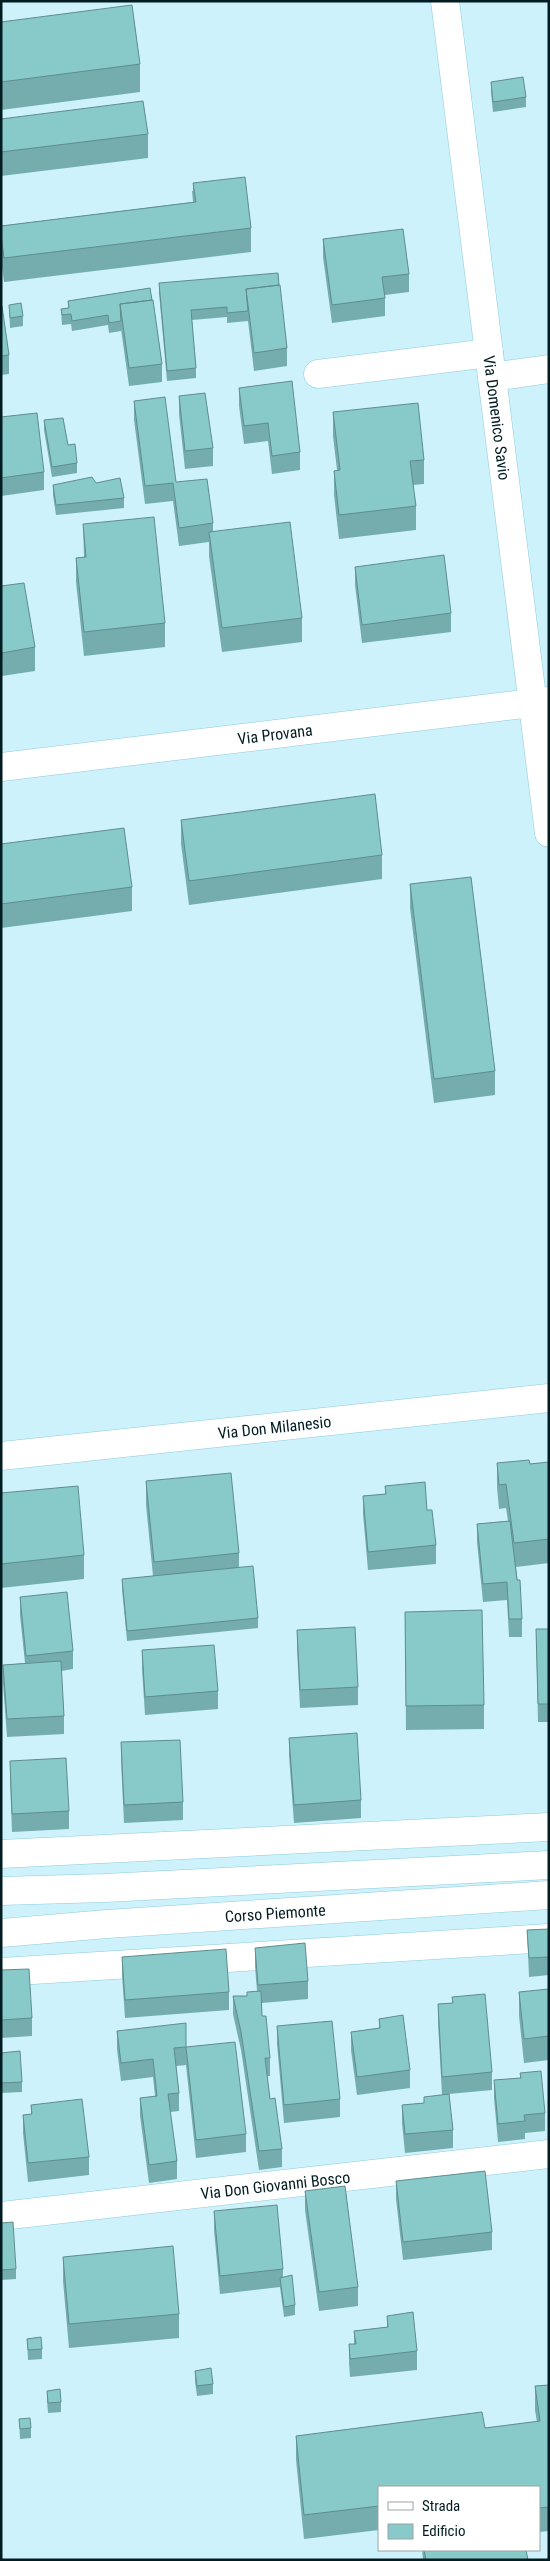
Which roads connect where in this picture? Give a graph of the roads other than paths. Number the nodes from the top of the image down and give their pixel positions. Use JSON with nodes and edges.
{"nodes":[{"id":1,"x":445,"y":1,"type":"edge"},
{"id":2,"x":491,"y":365,"type":"junction"},
{"id":3,"x":549,"y":369,"type":"edge"},
{"id":4,"x":318,"y":374,"type":"dead end"},
{"id":5,"x":541,"y":702,"type":"edge"},
{"id":6,"x":1,"y":767,"type":"edge"},
{"id":7,"x":549,"y":833,"type":"edge"},
{"id":8,"x":549,"y":1398,"type":"edge"},
{"id":9,"x":1,"y":1456,"type":"edge"},
{"id":10,"x":549,"y":1827,"type":"edge"},
{"id":11,"x":1,"y":1854,"type":"edge"},
{"id":12,"x":549,"y":1865,"type":"edge"},
{"id":13,"x":1,"y":1891,"type":"edge"},
{"id":14,"x":549,"y":1895,"type":"edge"},
{"id":15,"x":1,"y":1933,"type":"edge"},
{"id":16,"x":549,"y":1938,"type":"edge"},
{"id":17,"x":1,"y":1972,"type":"edge"},
{"id":18,"x":549,"y":2154,"type":"edge"},
{"id":19,"x":1,"y":2216,"type":"edge"}],
"edges":[{"from":1,"to":2,"type":"street","name":"Via Domenico Savio"},
{"from":2,"to":3,"type":"street"},
{"from":2,"to":4,"type":"street"},
{"from":2,"to":5,"type":"street","name":"Via Domenico Savio"},
{"from":5,"to":6,"type":"street","name":"Via Provana"},
{"from":5,"to":7,"type":"street","name":"Via Domenico Savio"},
{"from":8,"to":9,"type":"street","name":"Via Don Milanesio"},
{"from":10,"to":11,"type":"street"},
{"from":12,"to":13,"type":"street","name":"Corso Piemonte"},
{"from":14,"to":15,"type":"street","name":"Corso Piemonte"},
{"from":16,"to":17,"type":"street"},
{"from":18,"to":19,"type":"street","name":"Via Don Giovanni Bosco"}]}
